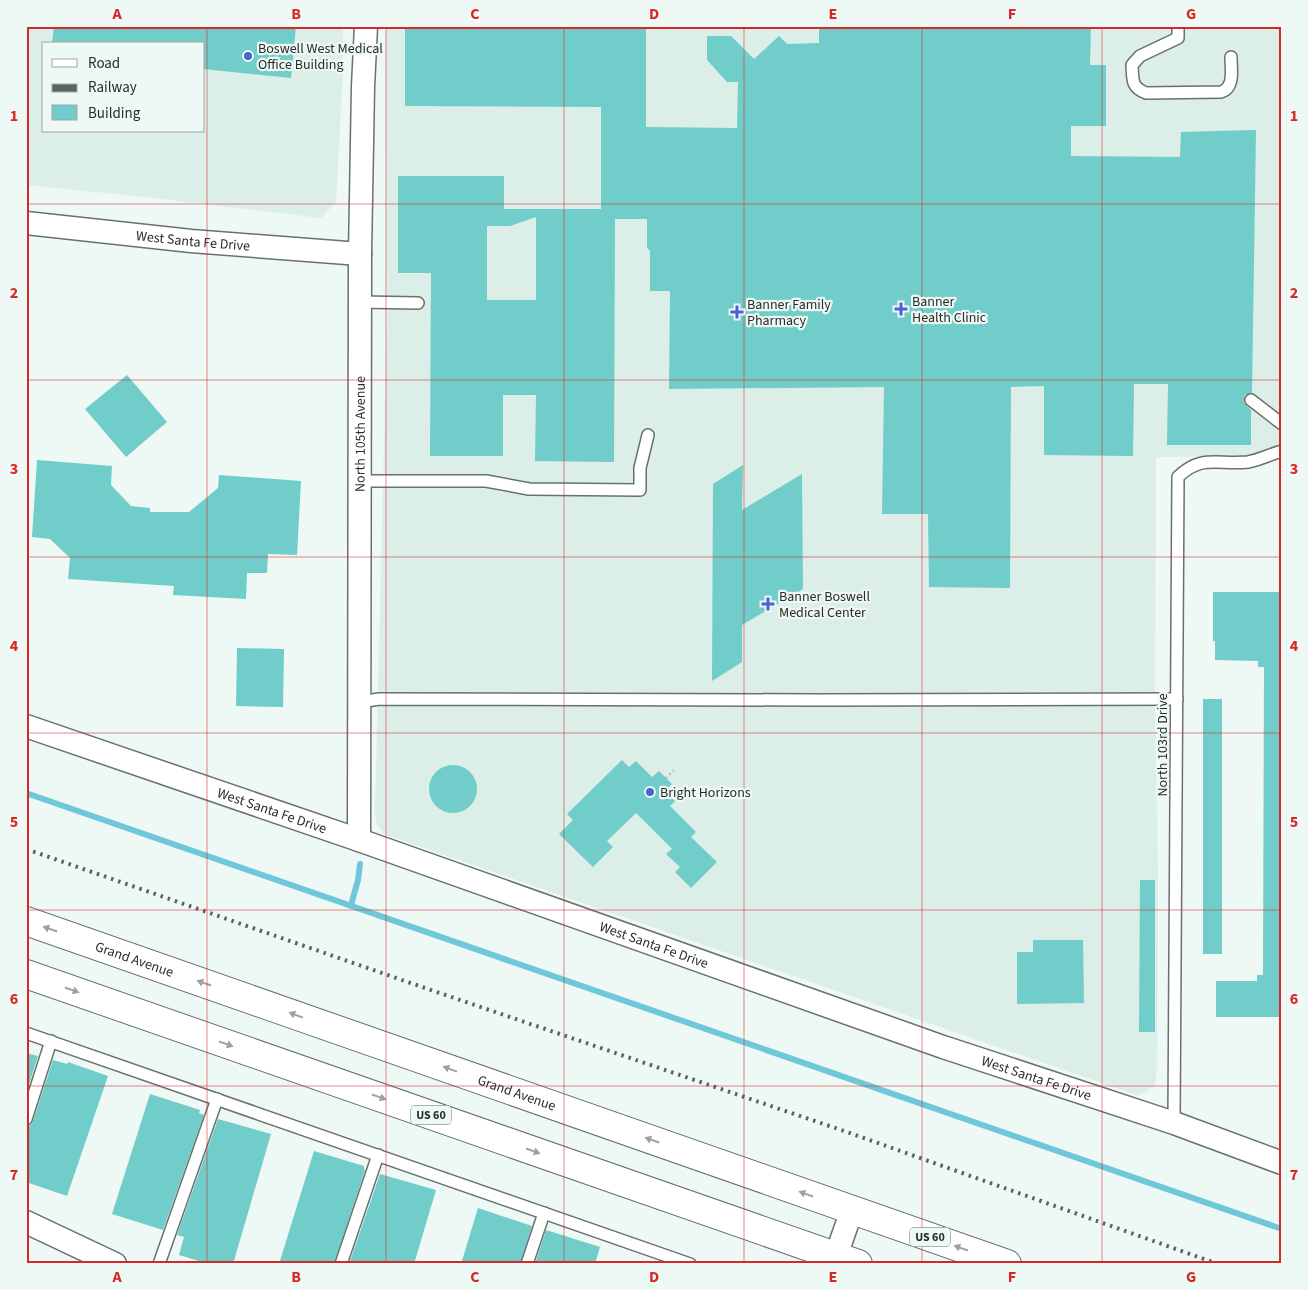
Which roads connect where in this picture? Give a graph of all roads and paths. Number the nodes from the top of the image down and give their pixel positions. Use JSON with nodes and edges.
{"nodes":[{"id":1,"x":366,"y":26,"type":"edge"},
{"id":2,"x":1178,"y":26,"type":"edge"},
{"id":3,"x":1231,"y":57,"type":"dead end"},
{"id":4,"x":26,"y":223,"type":"edge"},
{"id":5,"x":360,"y":254,"type":"junction"},
{"id":6,"x":360,"y":302,"type":"junction"},
{"id":7,"x":418,"y":303,"type":"dead end"},
{"id":8,"x":1251,"y":400,"type":"dead end"},
{"id":9,"x":1282,"y":424,"type":"edge"},
{"id":10,"x":648,"y":435,"type":"dead end"},
{"id":11,"x":1282,"y":451,"type":"edge"},
{"id":12,"x":360,"y":481,"type":"junction"},
{"id":13,"x":1177,"y":699,"type":"junction"},
{"id":14,"x":360,"y":702,"type":"junction"},
{"id":15,"x":26,"y":726,"type":"edge"},
{"id":16,"x":676,"y":768,"type":"dead end"},
{"id":17,"x":666,"y":778,"type":"dead end"},
{"id":18,"x":359,"y":840,"type":"junction"},
{"id":19,"x":26,"y":921,"type":"edge"},
{"id":20,"x":26,"y":974,"type":"edge"},
{"id":21,"x":26,"y":1033,"type":"edge"},
{"id":22,"x":51,"y":1041,"type":"junction"},
{"id":23,"x":217,"y":1099,"type":"junction"},
{"id":24,"x":26,"y":1119,"type":"edge"},
{"id":25,"x":1174,"y":1123,"type":"junction"},
{"id":26,"x":378,"y":1155,"type":"junction"},
{"id":27,"x":1282,"y":1163,"type":"edge"},
{"id":28,"x":852,"y":1210,"type":"junction"},
{"id":29,"x":544,"y":1213,"type":"junction"},
{"id":30,"x":26,"y":1222,"type":"edge"},
{"id":31,"x":842,"y":1261,"type":"edge"},
{"id":32,"x":109,"y":1262,"type":"edge"},
{"id":33,"x":159,"y":1264,"type":"edge"},
{"id":34,"x":341,"y":1264,"type":"edge"},
{"id":35,"x":527,"y":1264,"type":"edge"},
{"id":36,"x":690,"y":1264,"type":"edge"},
{"id":37,"x":1008,"y":1264,"type":"edge"}],
"edges":[{"from":1,"to":5,"type":"street","name":"North 105th Avenue"},
{"from":2,"to":3,"type":"lane"},
{"from":4,"to":5,"type":"street","name":"West Santa Fe Drive"},
{"from":5,"to":6,"type":"street","name":"North 105th Avenue"},
{"from":6,"to":7,"type":"lane"},
{"from":6,"to":12,"type":"street","name":"North 105th Avenue"},
{"from":8,"to":9,"type":"lane"},
{"from":10,"to":12,"type":"lane"},
{"from":11,"to":13,"type":"lane","name":"North 103rd Drive"},
{"from":12,"to":14,"type":"street","name":"North 105th Avenue"},
{"from":13,"to":14,"type":"lane"},
{"from":13,"to":25,"type":"lane","name":"North 103rd Drive"},
{"from":14,"to":18,"type":"street","name":"North 105th Avenue"},
{"from":15,"to":18,"type":"street","name":"West Santa Fe Drive"},
{"from":16,"to":17,"type":"path"},
{"from":18,"to":25,"type":"street","name":"West Santa Fe Drive"},
{"from":28,"to":19,"type":"highway","name":"Grand Avenue","number":"US 60","one_way":true},
{"from":20,"to":31,"type":"highway","number":"US 60","one_way":true},
{"from":21,"to":22,"type":"lane"},
{"from":22,"to":23,"type":"lane"},
{"from":22,"to":24,"type":"lane"},
{"from":23,"to":26,"type":"lane"},
{"from":23,"to":33,"type":"lane"},
{"from":25,"to":27,"type":"street","name":"West Santa Fe Drive"},
{"from":26,"to":29,"type":"lane"},
{"from":26,"to":34,"type":"lane"},
{"from":28,"to":31,"type":"street"},
{"from":37,"to":28,"type":"highway","name":"Grand Avenue","number":"US 60","one_way":true},
{"from":29,"to":35,"type":"lane"},
{"from":29,"to":36,"type":"lane"},
{"from":30,"to":32,"type":"street"}]}
